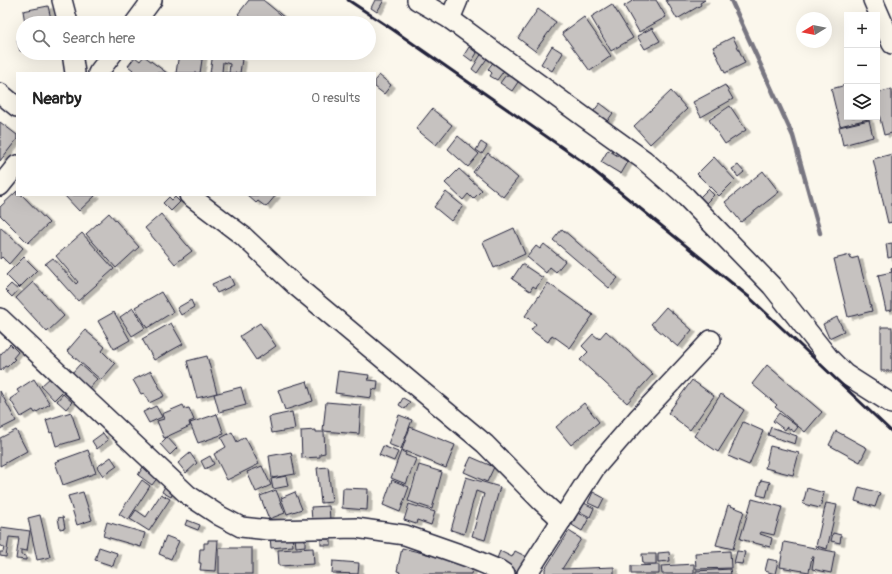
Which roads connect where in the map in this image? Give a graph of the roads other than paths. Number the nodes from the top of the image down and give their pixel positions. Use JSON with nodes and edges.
{"nodes":[{"id":1,"x":62,"y":0,"type":"edge"},
{"id":2,"x":152,"y":0,"type":"edge"},
{"id":3,"x":417,"y":0,"type":"edge"},
{"id":4,"x":458,"y":0,"type":"edge"},
{"id":5,"x":873,"y":0,"type":"edge"},
{"id":6,"x":66,"y":16,"type":"edge"},
{"id":7,"x":140,"y":16,"type":"edge"},
{"id":8,"x":450,"y":19,"type":"junction"},
{"id":9,"x":892,"y":44,"type":"edge"},
{"id":10,"x":73,"y":60,"type":"edge"},
{"id":11,"x":108,"y":60,"type":"edge"},
{"id":12,"x":75,"y":72,"type":"edge"},
{"id":13,"x":99,"y":72,"type":"edge"},
{"id":14,"x":0,"y":93,"type":"edge"},
{"id":15,"x":16,"y":106,"type":"edge"},
{"id":16,"x":16,"y":166,"type":"edge"},
{"id":17,"x":0,"y":186,"type":"edge"},
{"id":18,"x":190,"y":196,"type":"edge"},
{"id":19,"x":0,"y":318,"type":"edge"},
{"id":20,"x":711,"y":340,"type":"dead end"},
{"id":21,"x":892,"y":404,"type":"edge"},
{"id":22,"x":562,"y":520,"type":"junction"},
{"id":23,"x":504,"y":574,"type":"edge"},
{"id":24,"x":527,"y":574,"type":"edge"}],
"edges":[{"from":1,"to":6,"type":"street"},
{"from":2,"to":7,"type":"street"},
{"from":3,"to":8,"type":"street"},
{"from":4,"to":8,"type":"street"},
{"from":5,"to":9,"type":"street"},
{"from":8,"to":21,"type":"street"},
{"from":10,"to":12,"type":"street"},
{"from":11,"to":13,"type":"street"},
{"from":14,"to":15,"type":"street"},
{"from":16,"to":17,"type":"street"},
{"from":18,"to":22,"type":"street"},
{"from":19,"to":23,"type":"street"},
{"from":20,"to":22,"type":"street"},
{"from":22,"to":24,"type":"street"}]}
